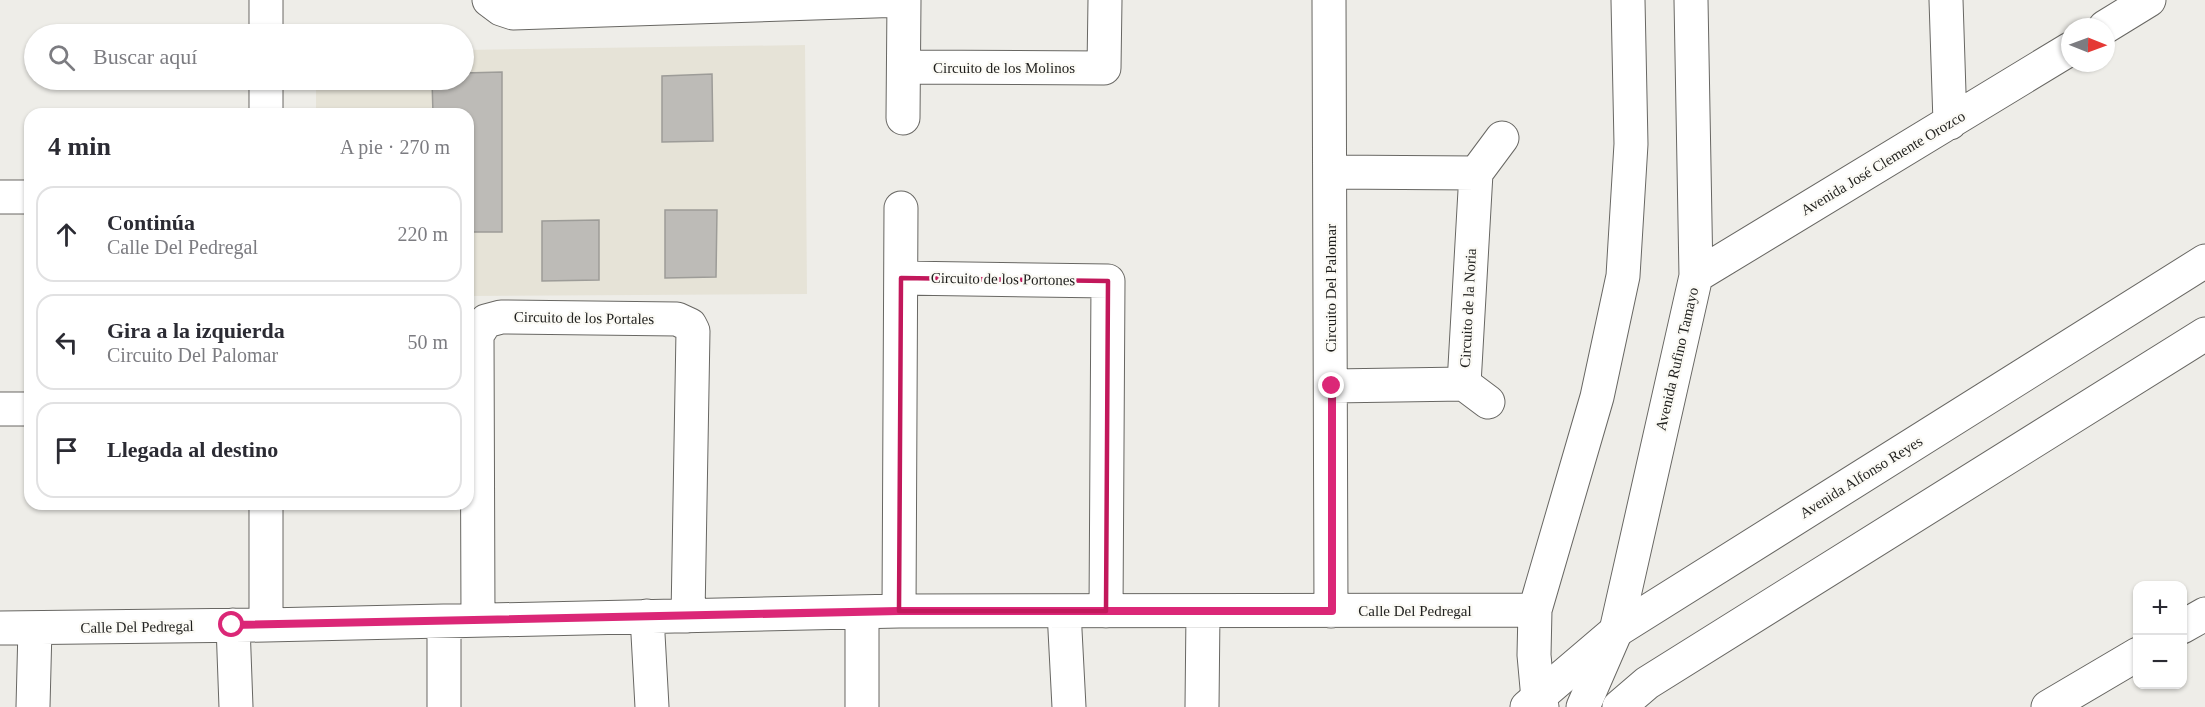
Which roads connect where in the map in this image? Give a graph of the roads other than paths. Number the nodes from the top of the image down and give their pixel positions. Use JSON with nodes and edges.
{"nodes":[{"id":1,"x":266,"y":0,"type":"edge"},
{"id":2,"x":489,"y":0,"type":"edge"},
{"id":3,"x":904,"y":0,"type":"edge"},
{"id":4,"x":1105,"y":0,"type":"edge"},
{"id":5,"x":1329,"y":0,"type":"edge"},
{"id":6,"x":1628,"y":0,"type":"edge"},
{"id":7,"x":1691,"y":0,"type":"edge"},
{"id":8,"x":1946,"y":0,"type":"edge"},
{"id":9,"x":2149,"y":0,"type":"edge"},
{"id":10,"x":692,"y":3,"type":"edge"},
{"id":11,"x":2115,"y":21,"type":"edge"},
{"id":12,"x":266,"y":24,"type":"edge"},
{"id":13,"x":2061,"y":55,"type":"edge"},
{"id":14,"x":904,"y":67,"type":"junction"},
{"id":15,"x":266,"y":90,"type":"edge"},
{"id":16,"x":266,"y":108,"type":"edge"},
{"id":17,"x":903,"y":118,"type":"dead end"},
{"id":18,"x":1950,"y":123,"type":"junction"},
{"id":19,"x":1502,"y":138,"type":"dead end"},
{"id":20,"x":1330,"y":172,"type":"junction"},
{"id":21,"x":1476,"y":172,"type":"junction"},
{"id":22,"x":0,"y":197,"type":"edge"},
{"id":23,"x":24,"y":197,"type":"edge"},
{"id":24,"x":901,"y":208,"type":"dead end"},
{"id":25,"x":2205,"y":261,"type":"edge"},
{"id":26,"x":1696,"y":276,"type":"junction"},
{"id":27,"x":901,"y":278,"type":"junction"},
{"id":28,"x":2205,"y":334,"type":"edge"},
{"id":29,"x":1332,"y":386,"type":"junction"},
{"id":30,"x":0,"y":409,"type":"edge"},
{"id":31,"x":24,"y":409,"type":"edge"},
{"id":32,"x":266,"y":510,"type":"edge"},
{"id":33,"x":1535,"y":610,"type":"junction"},
{"id":34,"x":899,"y":611,"type":"junction"},
{"id":35,"x":1064,"y":611,"type":"junction"},
{"id":36,"x":1106,"y":611,"type":"junction"},
{"id":37,"x":1332,"y":611,"type":"junction"},
{"id":38,"x":862,"y":612,"type":"junction"},
{"id":39,"x":1203,"y":612,"type":"junction"},
{"id":40,"x":2205,"y":614,"type":"edge"},
{"id":41,"x":647,"y":616,"type":"junction"},
{"id":42,"x":688,"y":616,"type":"junction"},
{"id":43,"x":478,"y":620,"type":"junction"},
{"id":44,"x":444,"y":621,"type":"junction"},
{"id":45,"x":2187,"y":624,"type":"edge"},
{"id":46,"x":232,"y":625,"type":"junction"},
{"id":47,"x":266,"y":626,"type":"junction"},
{"id":48,"x":0,"y":628,"type":"edge"},
{"id":49,"x":35,"y":628,"type":"junction"},
{"id":50,"x":1616,"y":631,"type":"junction"},
{"id":51,"x":2133,"y":657,"type":"edge"},
{"id":52,"x":1536,"y":704,"type":"edge"},
{"id":53,"x":33,"y":707,"type":"edge"},
{"id":54,"x":236,"y":707,"type":"edge"},
{"id":55,"x":444,"y":707,"type":"edge"},
{"id":56,"x":652,"y":707,"type":"edge"},
{"id":57,"x":862,"y":707,"type":"edge"},
{"id":58,"x":1069,"y":707,"type":"edge"},
{"id":59,"x":1202,"y":707,"type":"edge"},
{"id":60,"x":1583,"y":707,"type":"edge"},
{"id":61,"x":1619,"y":707,"type":"edge"},
{"id":62,"x":2048,"y":707,"type":"edge"}],
"edges":[{"from":1,"to":12,"type":"street"},
{"from":2,"to":10,"type":"street"},
{"from":3,"to":10,"type":"street"},
{"from":3,"to":14,"type":"street"},
{"from":4,"to":14,"type":"street","name":"Circuito de los Molinos"},
{"from":5,"to":20,"type":"street","name":"Circuito Del Palomar"},
{"from":6,"to":33,"type":"street"},
{"from":7,"to":26,"type":"street","name":"Avenida Rufino Tamayo"},
{"from":8,"to":18,"type":"street"},
{"from":9,"to":11,"type":"street"},
{"from":13,"to":18,"type":"street","name":"Avenida José Clemente Orozco"},
{"from":14,"to":17,"type":"street"},
{"from":15,"to":16,"type":"street"},
{"from":18,"to":26,"type":"street","name":"Avenida José Clemente Orozco"},
{"from":19,"to":21,"type":"street"},
{"from":20,"to":21,"type":"street"},
{"from":20,"to":29,"type":"street","name":"Circuito Del Palomar"},
{"from":21,"to":29,"type":"street","name":"Circuito de la Noria"},
{"from":22,"to":23,"type":"street"},
{"from":24,"to":27,"type":"street"},
{"from":25,"to":50,"type":"street","name":"Avenida Alfonso Reyes"},
{"from":26,"to":50,"type":"street","name":"Avenida Rufino Tamayo"},
{"from":27,"to":34,"type":"street"},
{"from":27,"to":36,"type":"street","name":"Circuito de los Portones"},
{"from":28,"to":61,"type":"street"},
{"from":29,"to":37,"type":"street","name":"Circuito Del Palomar"},
{"from":30,"to":31,"type":"street"},
{"from":32,"to":47,"type":"street"},
{"from":33,"to":37,"type":"street","name":"Calle Del Pedregal"},
{"from":33,"to":52,"type":"street"},
{"from":34,"to":35,"type":"street","name":"Calle Del Pedregal"},
{"from":34,"to":38,"type":"street","name":"Calle Del Pedregal"},
{"from":35,"to":36,"type":"street","name":"Calle Del Pedregal"},
{"from":35,"to":58,"type":"street"},
{"from":36,"to":39,"type":"street","name":"Calle Del Pedregal"},
{"from":37,"to":39,"type":"street","name":"Calle Del Pedregal"},
{"from":38,"to":42,"type":"street","name":"Calle Del Pedregal"},
{"from":38,"to":57,"type":"street"},
{"from":39,"to":59,"type":"street"},
{"from":40,"to":45,"type":"street"},
{"from":41,"to":42,"type":"street","name":"Calle Del Pedregal"},
{"from":41,"to":43,"type":"street","name":"Calle Del Pedregal"},
{"from":41,"to":56,"type":"street"},
{"from":42,"to":43,"type":"street","name":"Circuito de los Portales"},
{"from":43,"to":44,"type":"street","name":"Calle Del Pedregal"},
{"from":44,"to":47,"type":"street","name":"Calle Del Pedregal"},
{"from":44,"to":55,"type":"street"},
{"from":46,"to":47,"type":"street","name":"Calle Del Pedregal"},
{"from":46,"to":49,"type":"street","name":"Calle Del Pedregal"},
{"from":46,"to":54,"type":"street"},
{"from":48,"to":49,"type":"street","name":"Calle Del Pedregal"},
{"from":49,"to":53,"type":"street"},
{"from":50,"to":52,"type":"street","name":"Avenida Alfonso Reyes"},
{"from":50,"to":60,"type":"street","name":"Avenida Rufino Tamayo"},
{"from":51,"to":62,"type":"street"}]}
